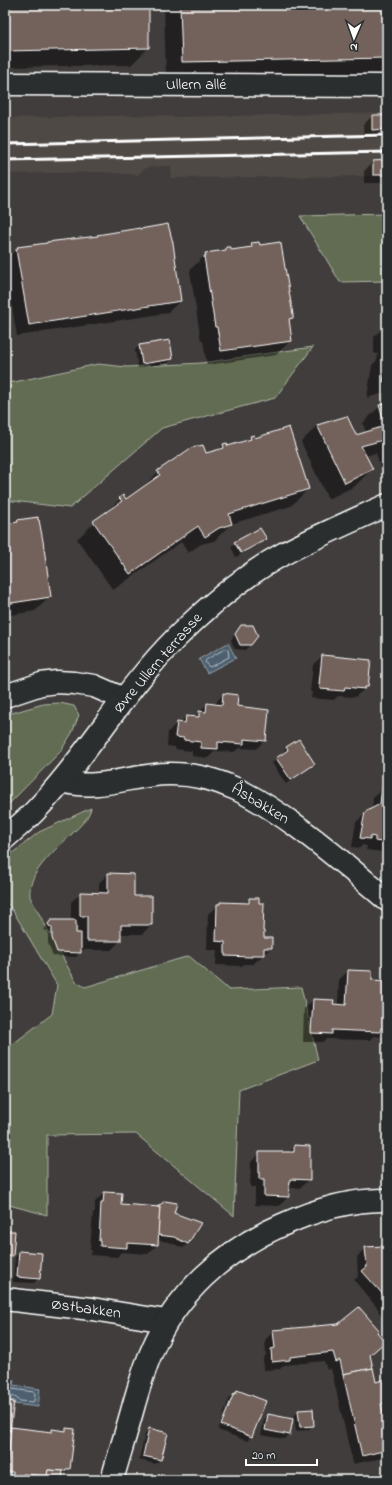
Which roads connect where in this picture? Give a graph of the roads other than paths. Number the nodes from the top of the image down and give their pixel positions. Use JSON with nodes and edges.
{"nodes":[{"id":1,"x":5,"y":84,"type":"edge"},
{"id":2,"x":387,"y":86,"type":"edge"},
{"id":3,"x":387,"y":505,"type":"edge"},
{"id":4,"x":5,"y":696,"type":"edge"},
{"id":5,"x":124,"y":699,"type":"junction"},
{"id":6,"x":62,"y":781,"type":"junction"},
{"id":7,"x":5,"y":838,"type":"edge"},
{"id":8,"x":387,"y":900,"type":"edge"},
{"id":9,"x":387,"y":1200,"type":"edge"},
{"id":10,"x":5,"y":1299,"type":"edge"},
{"id":11,"x":166,"y":1321,"type":"junction"},
{"id":12,"x":112,"y":1480,"type":"edge"}],
"edges":[{"from":1,"to":2,"type":"street","name":"Ullern allé"},
{"from":3,"to":5,"type":"street","name":"Øvre Ullern terrasse"},
{"from":4,"to":5,"type":"street"},
{"from":5,"to":6,"type":"street","name":"Øvre Ullern terrasse"},
{"from":6,"to":7,"type":"street","name":"Øvre Ullern terrasse"},
{"from":6,"to":8,"type":"street","name":"Åsbakken"},
{"from":9,"to":11,"type":"street"},
{"from":10,"to":11,"type":"street","name":"Østbakken"},
{"from":11,"to":12,"type":"street"}]}
